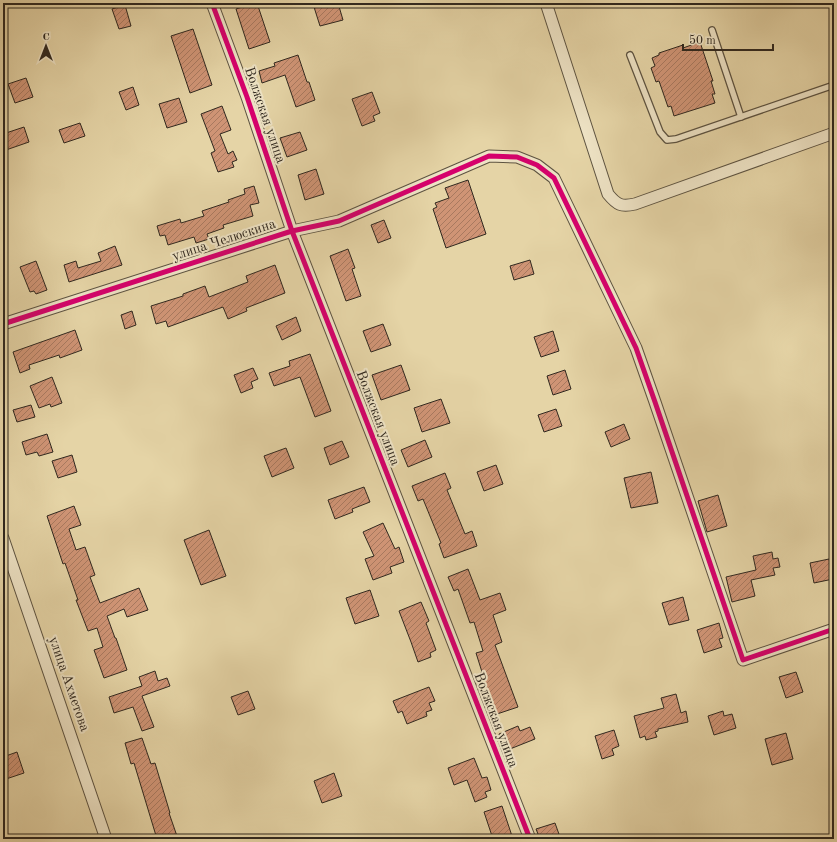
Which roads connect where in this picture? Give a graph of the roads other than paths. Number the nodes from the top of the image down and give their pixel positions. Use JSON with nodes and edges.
{"nodes":[{"id":1,"x":212,"y":3,"type":"edge"},
{"id":2,"x":546,"y":3,"type":"edge"},
{"id":3,"x":712,"y":30,"type":"dead end"},
{"id":4,"x":630,"y":55,"type":"dead end"},
{"id":5,"x":834,"y":85,"type":"edge"},
{"id":6,"x":741,"y":117,"type":"junction"},
{"id":7,"x":834,"y":133,"type":"edge"},
{"id":8,"x":292,"y":231,"type":"junction"},
{"id":9,"x":3,"y":324,"type":"edge"},
{"id":10,"x":3,"y":538,"type":"edge"},
{"id":11,"x":834,"y":629,"type":"edge"},
{"id":12,"x":106,"y":839,"type":"edge"},
{"id":13,"x":530,"y":839,"type":"edge"}],
"edges":[{"from":1,"to":8,"type":"street","name":"Волжская улица"},
{"from":2,"to":7,"type":"street"},
{"from":3,"to":6,"type":"lane"},
{"from":4,"to":6,"type":"lane"},
{"from":5,"to":6,"type":"lane"},
{"from":8,"to":9,"type":"street","name":"улица Челюскина"},
{"from":8,"to":11,"type":"street","name":"улица Челюскина"},
{"from":8,"to":13,"type":"street","name":"Волжская улица"},
{"from":10,"to":12,"type":"street","name":"улица Ахметова"}]}
